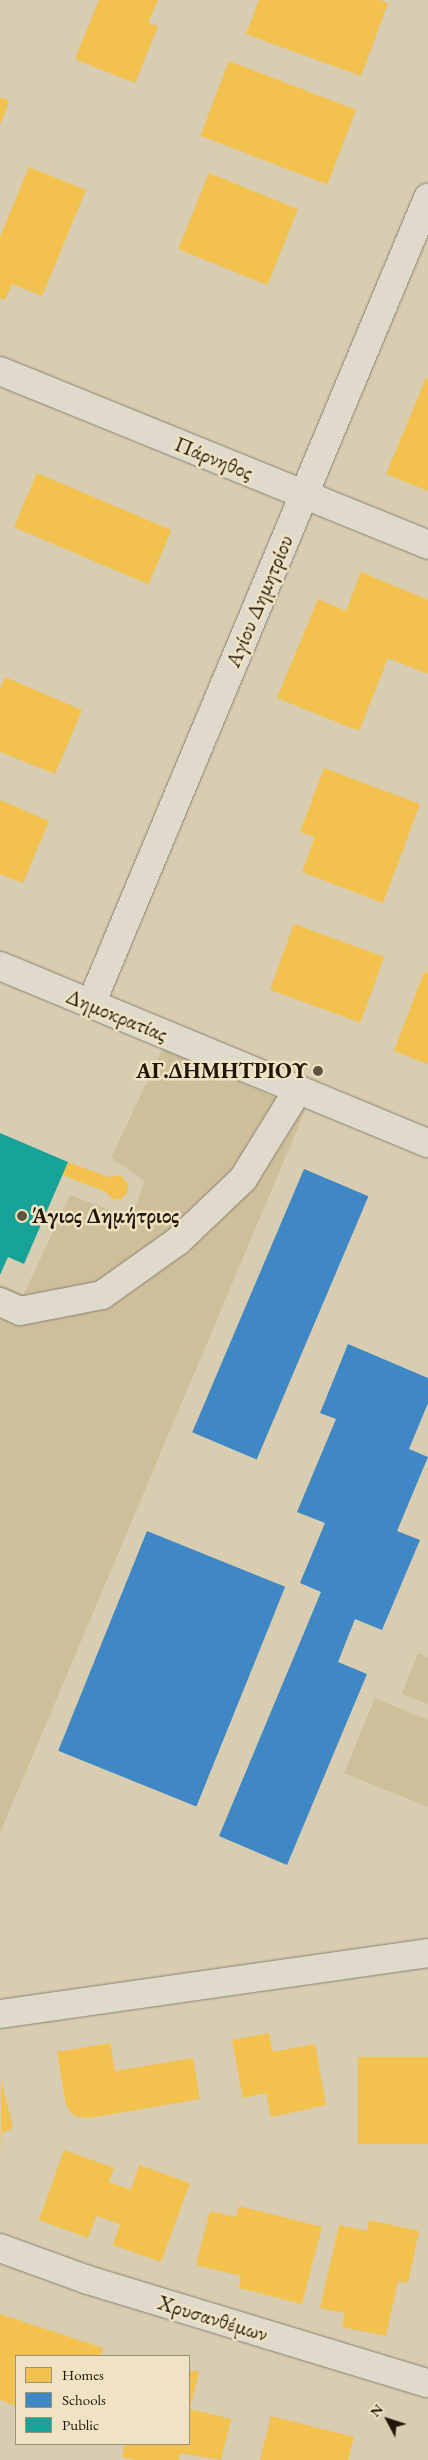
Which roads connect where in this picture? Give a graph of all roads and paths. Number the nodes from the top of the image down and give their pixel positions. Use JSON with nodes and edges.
{"nodes":[{"id":1,"x":428,"y":198,"type":"edge"},
{"id":2,"x":0,"y":370,"type":"edge"},
{"id":3,"x":304,"y":494,"type":"junction"},
{"id":4,"x":428,"y":545,"type":"edge"},
{"id":5,"x":0,"y":966,"type":"edge"},
{"id":6,"x":91,"y":1004,"type":"junction"},
{"id":7,"x":298,"y":1090,"type":"junction"},
{"id":8,"x":428,"y":1143,"type":"edge"},
{"id":9,"x":0,"y":1302,"type":"edge"},
{"id":10,"x":428,"y":1953,"type":"edge"},
{"id":11,"x":0,"y":2014,"type":"edge"},
{"id":12,"x":0,"y":2248,"type":"edge"},
{"id":13,"x":428,"y":2383,"type":"edge"}],
"edges":[{"from":1,"to":3,"type":"street","name":"Αγίου Δημητρίου"},
{"from":2,"to":3,"type":"street","name":"Πάρνηθος"},
{"from":3,"to":4,"type":"street","name":"Πάρνηθος"},
{"from":3,"to":6,"type":"street","name":"Αγίου Δημητρίου"},
{"from":5,"to":6,"type":"street","name":"Δημοκρατίας"},
{"from":6,"to":7,"type":"street","name":"Δημοκρατίας"},
{"from":7,"to":8,"type":"street","name":"Δημοκρατίας"},
{"from":7,"to":9,"type":"street"},
{"from":10,"to":11,"type":"street"},
{"from":12,"to":13,"type":"street","name":"Χρυσανθέμων"}]}
